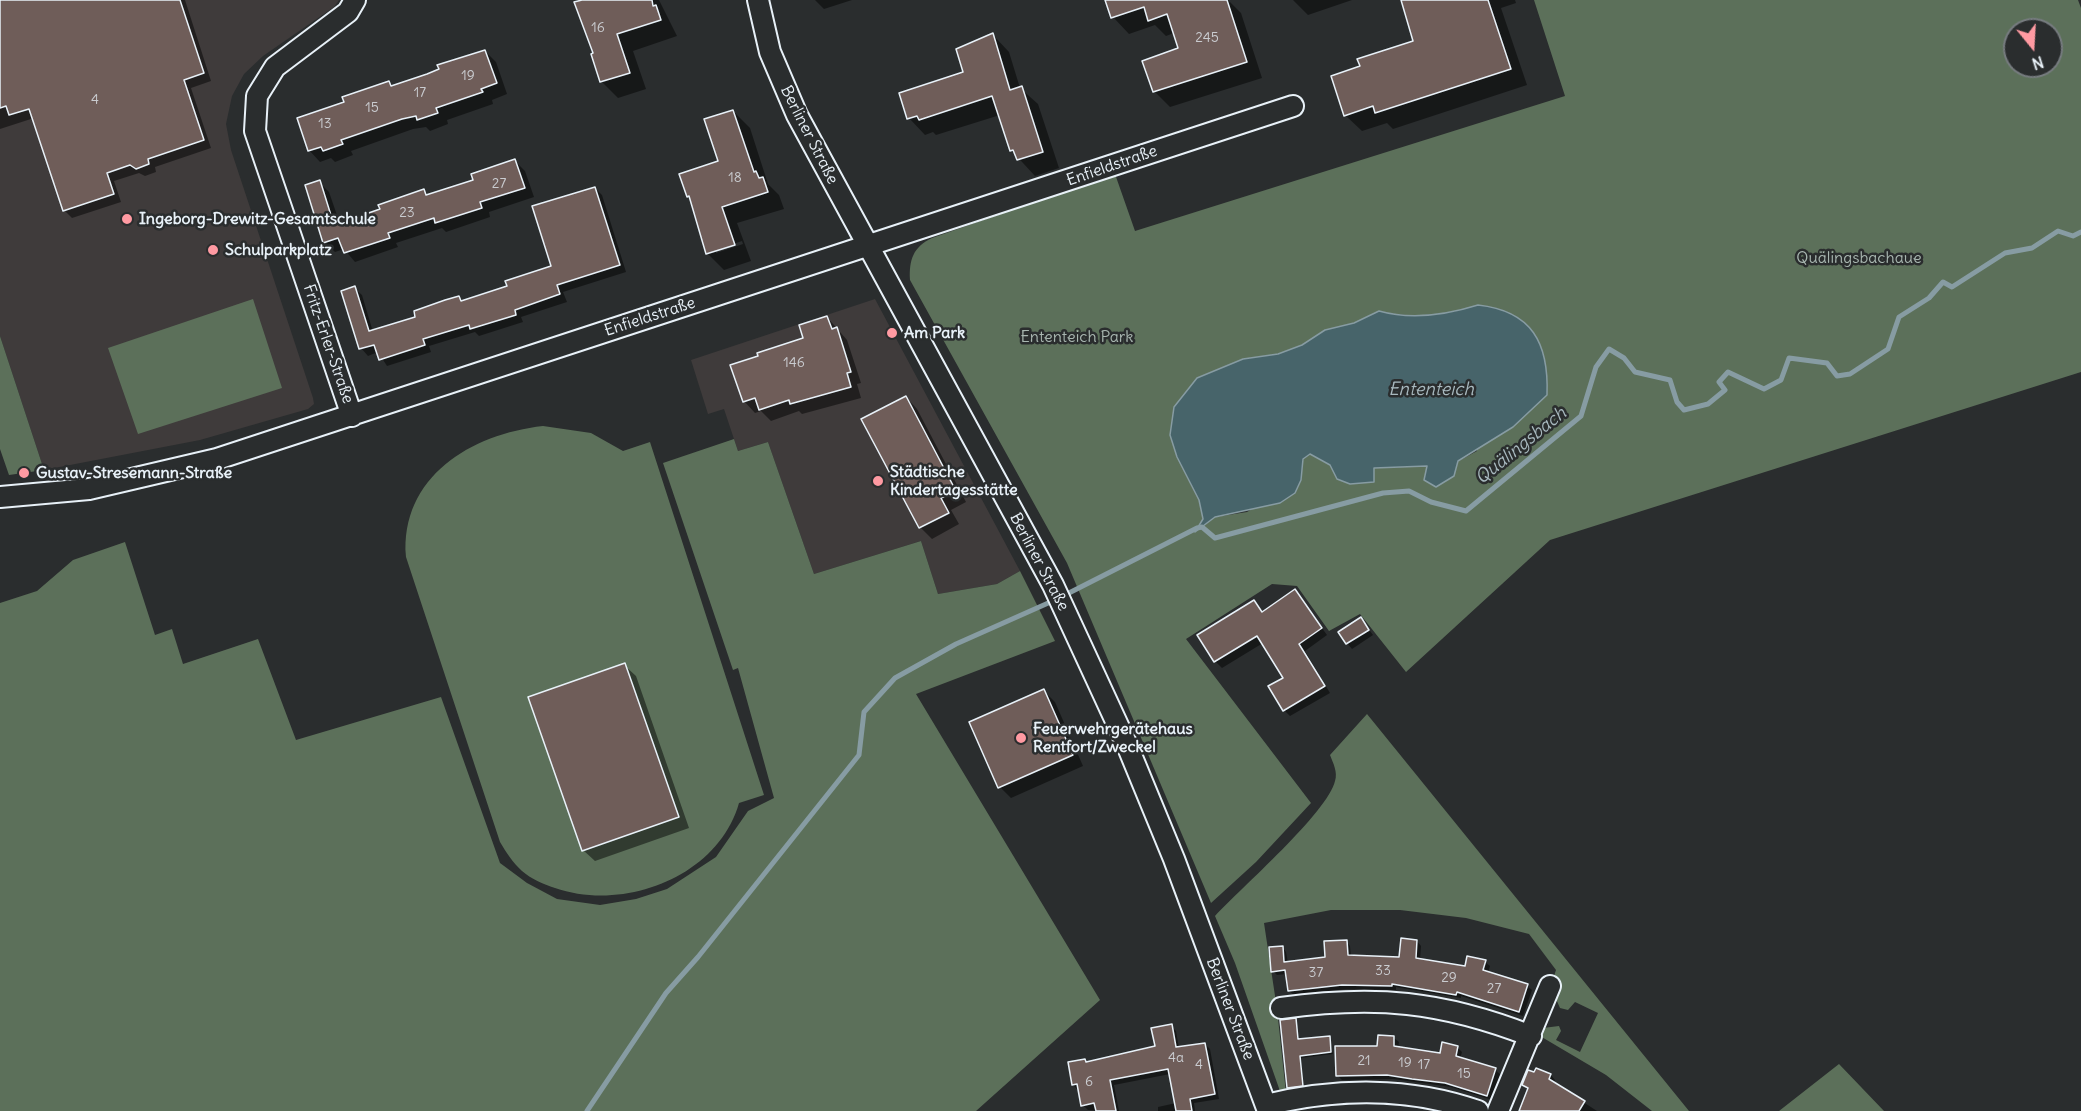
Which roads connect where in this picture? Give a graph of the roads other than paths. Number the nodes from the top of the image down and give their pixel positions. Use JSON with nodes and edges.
{"nodes":[{"id":1,"x":355,"y":0,"type":"edge"},
{"id":2,"x":758,"y":0,"type":"edge"},
{"id":3,"x":1293,"y":105,"type":"dead end"},
{"id":4,"x":867,"y":246,"type":"junction"},
{"id":5,"x":352,"y":416,"type":"junction"},
{"id":6,"x":0,"y":497,"type":"edge"},
{"id":7,"x":1550,"y":986,"type":"dead end"},
{"id":8,"x":1281,"y":1008,"type":"dead end"},
{"id":9,"x":1531,"y":1036,"type":"junction"},
{"id":10,"x":1267,"y":1108,"type":"edge"},
{"id":11,"x":1478,"y":1111,"type":"edge"},
{"id":12,"x":1498,"y":1111,"type":"edge"}],
"edges":[{"from":1,"to":5,"type":"street","name":"Fritz-Erler-Straße"},
{"from":2,"to":4,"type":"street","name":"Berliner Straße"},
{"from":3,"to":4,"type":"street","name":"Enfieldstraße"},
{"from":4,"to":5,"type":"street","name":"Enfieldstraße"},
{"from":4,"to":10,"type":"street","name":"Berliner Straße"},
{"from":5,"to":6,"type":"street","name":"Enfieldstraße"},
{"from":7,"to":9,"type":"street"},
{"from":8,"to":9,"type":"street"},
{"from":9,"to":12,"type":"street"},
{"from":10,"to":11,"type":"street"}]}
